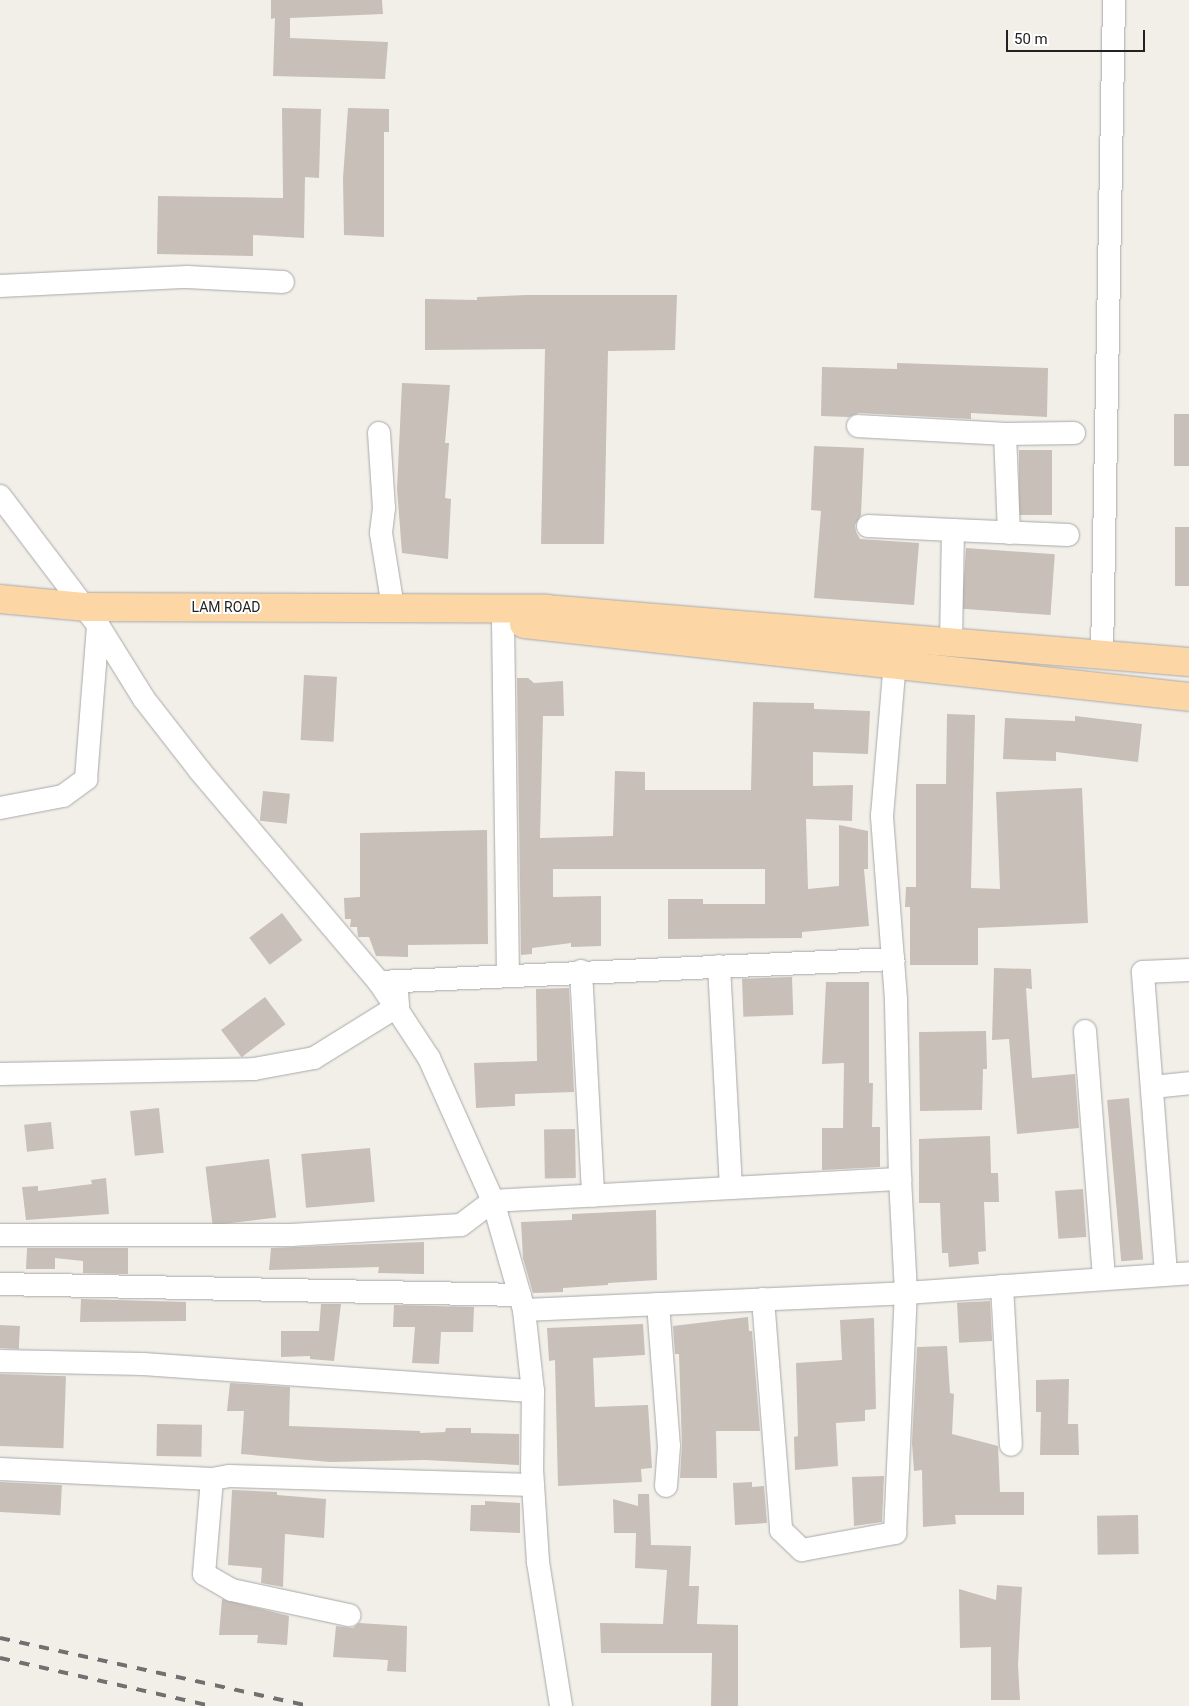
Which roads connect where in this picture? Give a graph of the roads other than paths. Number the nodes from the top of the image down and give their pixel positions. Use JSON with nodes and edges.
{"nodes":[{"id":1,"x":1114,"y":0,"type":"edge"},
{"id":2,"x":283,"y":282,"type":"dead end"},
{"id":3,"x":0,"y":286,"type":"edge"},
{"id":4,"x":858,"y":426,"type":"dead end"},
{"id":5,"x":379,"y":433,"type":"dead end"},
{"id":6,"x":1074,"y":433,"type":"dead end"},
{"id":7,"x":1004,"y":434,"type":"junction"},
{"id":8,"x":0,"y":496,"type":"edge"},
{"id":9,"x":868,"y":526,"type":"dead end"},
{"id":10,"x":953,"y":530,"type":"junction"},
{"id":11,"x":1009,"y":533,"type":"junction"},
{"id":12,"x":1068,"y":535,"type":"dead end"},
{"id":13,"x":0,"y":600,"type":"edge"},
{"id":14,"x":393,"y":607,"type":"junction"},
{"id":15,"x":452,"y":607,"type":"junction"},
{"id":16,"x":91,"y":616,"type":"junction"},
{"id":17,"x":503,"y":619,"type":"junction"},
{"id":18,"x":896,"y":638,"type":"junction"},
{"id":19,"x":950,"y":643,"type":"junction"},
{"id":20,"x":1102,"y":655,"type":"junction"},
{"id":21,"x":1189,"y":662,"type":"edge"},
{"id":22,"x":895,"y":665,"type":"junction"},
{"id":23,"x":1189,"y":697,"type":"edge"},
{"id":24,"x":0,"y":808,"type":"edge"},
{"id":25,"x":893,"y":959,"type":"junction"},
{"id":26,"x":719,"y":966,"type":"junction"},
{"id":27,"x":1189,"y":970,"type":"edge"},
{"id":28,"x":581,"y":971,"type":"junction"},
{"id":29,"x":508,"y":974,"type":"junction"},
{"id":30,"x":388,"y":981,"type":"junction"},
{"id":31,"x":398,"y":1006,"type":"junction"},
{"id":32,"x":1085,"y":1031,"type":"dead end"},
{"id":33,"x":0,"y":1074,"type":"edge"},
{"id":34,"x":1189,"y":1083,"type":"edge"},
{"id":35,"x":1153,"y":1087,"type":"junction"},
{"id":36,"x":900,"y":1179,"type":"junction"},
{"id":37,"x":731,"y":1188,"type":"junction"},
{"id":38,"x":593,"y":1196,"type":"junction"},
{"id":39,"x":494,"y":1201,"type":"junction"},
{"id":40,"x":0,"y":1236,"type":"edge"},
{"id":41,"x":1166,"y":1273,"type":"junction"},
{"id":42,"x":1189,"y":1273,"type":"edge"},
{"id":43,"x":1104,"y":1278,"type":"junction"},
{"id":44,"x":0,"y":1284,"type":"edge"},
{"id":45,"x":1002,"y":1286,"type":"junction"},
{"id":46,"x":906,"y":1293,"type":"junction"},
{"id":47,"x":763,"y":1299,"type":"junction"},
{"id":48,"x":522,"y":1303,"type":"junction"},
{"id":49,"x":658,"y":1304,"type":"junction"},
{"id":50,"x":0,"y":1361,"type":"edge"},
{"id":51,"x":533,"y":1391,"type":"junction"},
{"id":52,"x":1011,"y":1445,"type":"dead end"},
{"id":53,"x":0,"y":1469,"type":"edge"},
{"id":54,"x":212,"y":1479,"type":"junction"},
{"id":55,"x":533,"y":1485,"type":"junction"},
{"id":56,"x":666,"y":1486,"type":"dead end"},
{"id":57,"x":349,"y":1615,"type":"dead end"},
{"id":58,"x":560,"y":1706,"type":"edge"}],
"edges":[{"from":1,"to":20,"type":"street"},
{"from":2,"to":3,"type":"street"},
{"from":4,"to":7,"type":"street"},
{"from":5,"to":14,"type":"street"},
{"from":6,"to":7,"type":"street"},
{"from":7,"to":11,"type":"street"},
{"from":8,"to":16,"type":"street"},
{"from":9,"to":10,"type":"street"},
{"from":10,"to":11,"type":"street"},
{"from":10,"to":19,"type":"street"},
{"from":11,"to":12,"type":"street"},
{"from":13,"to":16,"type":"main road","name":"LAM ROAD"},
{"from":14,"to":15,"type":"main road","name":"LAM ROAD"},
{"from":14,"to":16,"type":"main road","name":"LAM ROAD"},
{"from":15,"to":17,"type":"main road"},
{"from":15,"to":18,"type":"main road"},
{"from":16,"to":24,"type":"street"},
{"from":16,"to":30,"type":"street"},
{"from":17,"to":22,"type":"main road"},
{"from":17,"to":29,"type":"street"},
{"from":18,"to":19,"type":"main road"},
{"from":18,"to":22,"type":"street"},
{"from":19,"to":20,"type":"main road"},
{"from":20,"to":21,"type":"main road"},
{"from":22,"to":23,"type":"main road"},
{"from":22,"to":25,"type":"street"},
{"from":25,"to":26,"type":"street"},
{"from":25,"to":36,"type":"street"},
{"from":26,"to":28,"type":"street"},
{"from":26,"to":37,"type":"street"},
{"from":27,"to":35,"type":"street"},
{"from":28,"to":29,"type":"street"},
{"from":28,"to":38,"type":"street"},
{"from":29,"to":30,"type":"street"},
{"from":30,"to":31,"type":"street"},
{"from":31,"to":33,"type":"street"},
{"from":31,"to":39,"type":"street"},
{"from":32,"to":43,"type":"street"},
{"from":34,"to":35,"type":"street"},
{"from":35,"to":41,"type":"street"},
{"from":36,"to":37,"type":"street"},
{"from":36,"to":46,"type":"street"},
{"from":37,"to":38,"type":"street"},
{"from":38,"to":39,"type":"street"},
{"from":39,"to":40,"type":"street"},
{"from":39,"to":48,"type":"street"},
{"from":41,"to":42,"type":"street"},
{"from":41,"to":43,"type":"street"},
{"from":43,"to":45,"type":"street"},
{"from":44,"to":48,"type":"street"},
{"from":45,"to":46,"type":"street"},
{"from":45,"to":52,"type":"street"},
{"from":46,"to":47,"type":"street"},
{"from":46,"to":47,"type":"street"},
{"from":47,"to":49,"type":"street"},
{"from":48,"to":49,"type":"street"},
{"from":48,"to":51,"type":"street"},
{"from":49,"to":56,"type":"street"},
{"from":50,"to":51,"type":"street"},
{"from":51,"to":55,"type":"street"},
{"from":53,"to":54,"type":"street"},
{"from":54,"to":55,"type":"street"},
{"from":54,"to":57,"type":"street"},
{"from":55,"to":58,"type":"street"}]}
